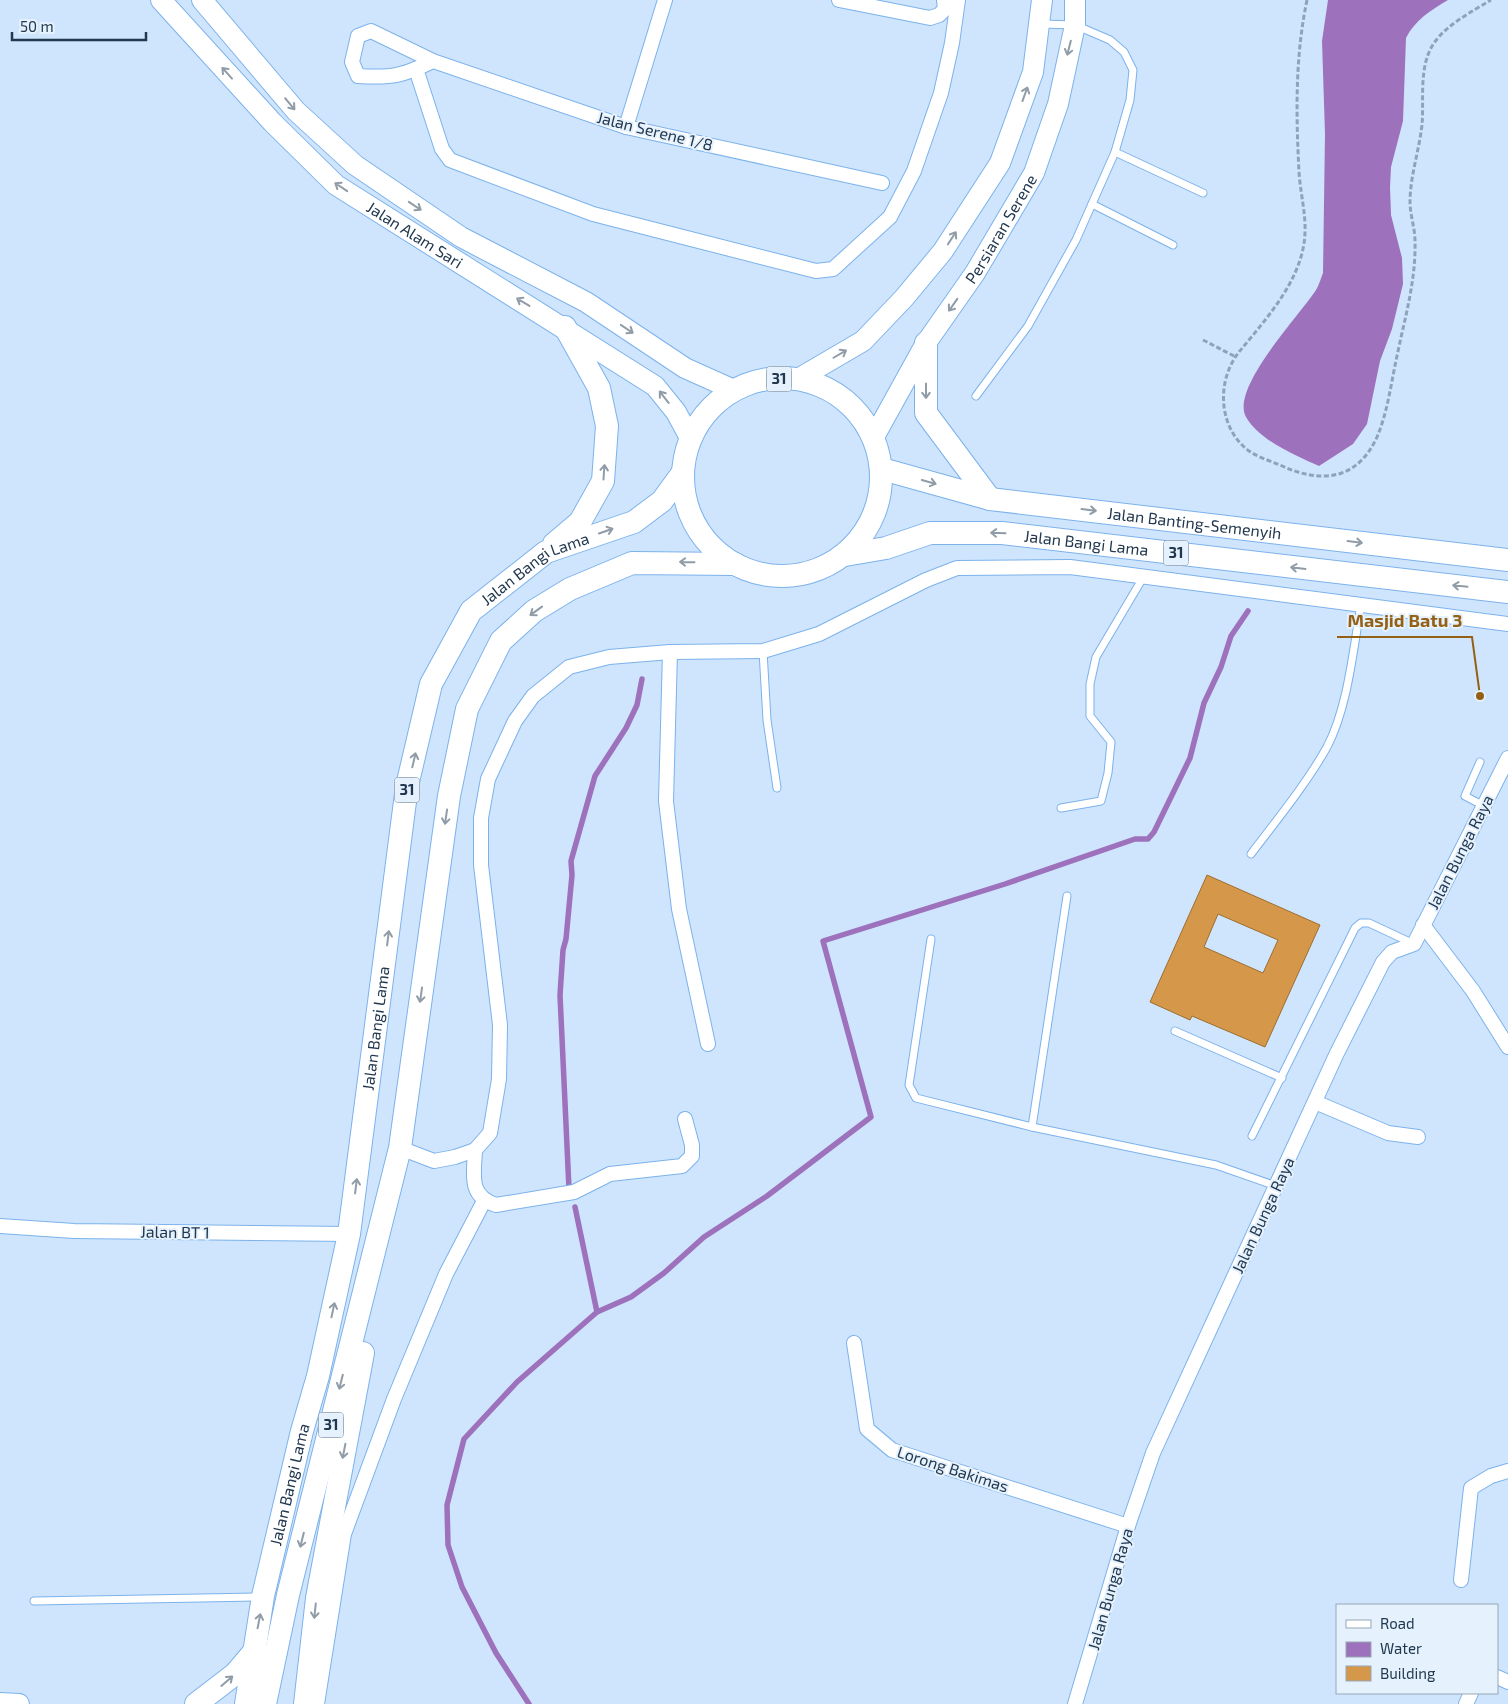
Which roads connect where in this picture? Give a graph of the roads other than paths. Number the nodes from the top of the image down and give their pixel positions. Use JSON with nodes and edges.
{"nodes":[{"id":1,"x":161,"y":0,"type":"edge"},
{"id":2,"x":202,"y":0,"type":"edge"},
{"id":3,"x":666,"y":0,"type":"edge"},
{"id":4,"x":839,"y":0,"type":"edge"},
{"id":5,"x":944,"y":0,"type":"edge"},
{"id":6,"x":958,"y":0,"type":"edge"},
{"id":7,"x":1042,"y":0,"type":"edge"},
{"id":8,"x":1075,"y":0,"type":"edge"},
{"id":9,"x":1041,"y":24,"type":"junction"},
{"id":10,"x":1075,"y":25,"type":"junction"},
{"id":11,"x":433,"y":61,"type":"junction"},
{"id":12,"x":416,"y":69,"type":"junction"},
{"id":13,"x":626,"y":126,"type":"junction"},
{"id":14,"x":1115,"y":152,"type":"junction"},
{"id":15,"x":882,"y":183,"type":"dead end"},
{"id":16,"x":1203,"y":193,"type":"dead end"},
{"id":17,"x":1092,"y":204,"type":"junction"},
{"id":18,"x":1173,"y":245,"type":"dead end"},
{"id":19,"x":565,"y":327,"type":"junction"},
{"id":20,"x":926,"y":343,"type":"junction"},
{"id":21,"x":798,"y":379,"type":"junction"},
{"id":22,"x":734,"y":390,"type":"junction"},
{"id":23,"x":976,"y":396,"type":"dead end"},
{"id":24,"x":874,"y":437,"type":"junction"},
{"id":25,"x":690,"y":438,"type":"junction"},
{"id":26,"x":882,"y":469,"type":"junction"},
{"id":27,"x":681,"y":476,"type":"junction"},
{"id":28,"x":990,"y":499,"type":"junction"},
{"id":29,"x":546,"y":552,"type":"junction"},
{"id":30,"x":845,"y":556,"type":"junction"},
{"id":31,"x":1508,"y":560,"type":"edge"},
{"id":32,"x":735,"y":564,"type":"junction"},
{"id":33,"x":1144,"y":576,"type":"junction"},
{"id":34,"x":1508,"y":592,"type":"edge"},
{"id":35,"x":1362,"y":605,"type":"junction"},
{"id":36,"x":1508,"y":624,"type":"edge"},
{"id":37,"x":763,"y":650,"type":"junction"},
{"id":38,"x":670,"y":652,"type":"junction"},
{"id":39,"x":1508,"y":760,"type":"edge"},
{"id":40,"x":1480,"y":762,"type":"dead end"},
{"id":41,"x":777,"y":788,"type":"dead end"},
{"id":42,"x":1484,"y":806,"type":"junction"},
{"id":43,"x":1061,"y":808,"type":"dead end"},
{"id":44,"x":1251,"y":854,"type":"dead end"},
{"id":45,"x":1067,"y":896,"type":"dead end"},
{"id":46,"x":1423,"y":925,"type":"junction"},
{"id":47,"x":931,"y":939,"type":"dead end"},
{"id":48,"x":1414,"y":944,"type":"junction"},
{"id":49,"x":1175,"y":1031,"type":"dead end"},
{"id":50,"x":708,"y":1044,"type":"dead end"},
{"id":51,"x":1508,"y":1047,"type":"edge"},
{"id":52,"x":1282,"y":1078,"type":"junction"},
{"id":53,"x":1315,"y":1102,"type":"junction"},
{"id":54,"x":685,"y":1119,"type":"dead end"},
{"id":55,"x":1032,"y":1127,"type":"junction"},
{"id":56,"x":1252,"y":1136,"type":"dead end"},
{"id":57,"x":1418,"y":1137,"type":"dead end"},
{"id":58,"x":400,"y":1148,"type":"junction"},
{"id":59,"x":475,"y":1150,"type":"junction"},
{"id":60,"x":1276,"y":1186,"type":"junction"},
{"id":61,"x":484,"y":1201,"type":"junction"},
{"id":62,"x":0,"y":1226,"type":"edge"},
{"id":63,"x":349,"y":1234,"type":"junction"},
{"id":64,"x":371,"y":1265,"type":"junction"},
{"id":65,"x":854,"y":1344,"type":"dead end"},
{"id":66,"x":1508,"y":1470,"type":"edge"},
{"id":67,"x":1128,"y":1526,"type":"junction"},
{"id":68,"x":1461,"y":1580,"type":"dead end"},
{"id":69,"x":263,"y":1596,"type":"junction"},
{"id":70,"x":34,"y":1601,"type":"dead end"},
{"id":71,"x":252,"y":1654,"type":"junction"},
{"id":72,"x":0,"y":1703,"type":"edge"},
{"id":73,"x":1078,"y":1703,"type":"edge"},
{"id":74,"x":19,"y":1704,"type":"edge"},
{"id":75,"x":196,"y":1704,"type":"edge"},
{"id":76,"x":258,"y":1704,"type":"edge"},
{"id":77,"x":305,"y":1704,"type":"edge"},
{"id":78,"x":317,"y":1704,"type":"edge"}],
"edges":[{"from":19,"to":1,"type":"street","name":"Jalan Alam Sari","one_way":true},
{"from":2,"to":22,"type":"street","name":"Jalan Alam Sari","one_way":true},
{"from":3,"to":13,"type":"street"},
{"from":4,"to":5,"type":"street"},
{"from":6,"to":12,"type":"street"},
{"from":7,"to":9,"type":"street","name":"Persiaran Serene"},
{"from":8,"to":10,"type":"street","name":"Persiaran Serene"},
{"from":9,"to":10,"type":"lane"},
{"from":21,"to":9,"type":"street","name":"Persiaran Serene","one_way":true},
{"from":10,"to":14,"type":"lane"},
{"from":10,"to":20,"type":"street","name":"Persiaran Serene","one_way":true},
{"from":11,"to":12,"type":"street","name":"Jalan Serene 1/8"},
{"from":11,"to":12,"type":"street","name":"Jalan Serene 1/8"},
{"from":11,"to":13,"type":"street","name":"Jalan Serene 1/8"},
{"from":13,"to":15,"type":"street","name":"Jalan Serene 1/8"},
{"from":14,"to":16,"type":"lane"},
{"from":14,"to":17,"type":"lane"},
{"from":17,"to":18,"type":"lane"},
{"from":17,"to":23,"type":"lane"},
{"from":25,"to":19,"type":"street","name":"Jalan Alam Sari","one_way":true},
{"from":29,"to":19,"type":"main road","one_way":true},
{"from":20,"to":24,"type":"street","name":"Persiaran Serene"},
{"from":20,"to":28,"type":"main road","one_way":true},
{"from":21,"to":22,"type":"main road","name":"Jalan Bangi Lama","number":"31"},
{"from":21,"to":24,"type":"main road","name":"Jalan Bangi Lama","number":"31"},
{"from":22,"to":25,"type":"main road","name":"Jalan Bangi Lama","number":"31"},
{"from":24,"to":26,"type":"main road","name":"Jalan Bangi Lama","number":"31"},
{"from":25,"to":27,"type":"main road","name":"Jalan Bangi Lama","number":"31"},
{"from":26,"to":28,"type":"main road","name":"Jalan Banting-Semenyih","number":"31","one_way":true},
{"from":26,"to":30,"type":"main road","name":"Jalan Bangi Lama","number":"31"},
{"from":29,"to":27,"type":"main road","name":"Jalan Bangi Lama","number":"31","one_way":true},
{"from":27,"to":32,"type":"main road","name":"Jalan Bangi Lama","number":"31"},
{"from":28,"to":31,"type":"main road","name":"Jalan Banting-Semenyih","number":"31","one_way":true},
{"from":63,"to":29,"type":"main road","name":"Jalan Bangi Lama","number":"31","one_way":true},
{"from":30,"to":32,"type":"main road","name":"Jalan Bangi Lama","number":"31"},
{"from":34,"to":30,"type":"main road","name":"Jalan Bangi Lama","number":"31","one_way":true},
{"from":32,"to":58,"type":"main road","name":"Jalan Bangi Lama","number":"31","one_way":true},
{"from":33,"to":35,"type":"street"},
{"from":33,"to":37,"type":"street"},
{"from":33,"to":43,"type":"lane"},
{"from":35,"to":36,"type":"street"},
{"from":35,"to":44,"type":"lane"},
{"from":37,"to":38,"type":"street"},
{"from":37,"to":41,"type":"lane"},
{"from":38,"to":50,"type":"street"},
{"from":38,"to":59,"type":"street"},
{"from":39,"to":42,"type":"street","name":"Jalan Bunga Raya"},
{"from":40,"to":42,"type":"lane"},
{"from":42,"to":46,"type":"street","name":"Jalan Bunga Raya"},
{"from":45,"to":55,"type":"lane"},
{"from":46,"to":48,"type":"street","name":"Jalan Bunga Raya"},
{"from":46,"to":51,"type":"street"},
{"from":47,"to":55,"type":"lane"},
{"from":48,"to":52,"type":"lane"},
{"from":48,"to":53,"type":"street","name":"Jalan Bunga Raya"},
{"from":49,"to":52,"type":"lane"},
{"from":52,"to":56,"type":"lane"},
{"from":53,"to":57,"type":"street"},
{"from":53,"to":60,"type":"street","name":"Jalan Bunga Raya"},
{"from":54,"to":61,"type":"street"},
{"from":55,"to":60,"type":"lane"},
{"from":58,"to":59,"type":"street"},
{"from":58,"to":64,"type":"main road","name":"Jalan Bangi Lama","number":"31"},
{"from":59,"to":61,"type":"street"},
{"from":60,"to":67,"type":"street","name":"Jalan Bunga Raya"},
{"from":61,"to":78,"type":"street"},
{"from":62,"to":63,"type":"street","name":"Jalan BT 1"},
{"from":69,"to":63,"type":"main road","name":"Jalan Bangi Lama","number":"31","one_way":true},
{"from":64,"to":76,"type":"main road","name":"Jalan Bangi Lama","number":"31","one_way":true},
{"from":64,"to":77,"type":"main road","name":"Jalan Bangi Lama","number":"31","one_way":true},
{"from":65,"to":67,"type":"street","name":"Lorong Bakimas"},
{"from":66,"to":68,"type":"street"},
{"from":67,"to":73,"type":"street","name":"Jalan Bunga Raya"},
{"from":69,"to":70,"type":"lane"},
{"from":71,"to":69,"type":"main road","name":"Jalan Bangi Lama","number":"31","one_way":true},
{"from":75,"to":71,"type":"main road","one_way":true},
{"from":71,"to":76,"type":"main road","name":"Jalan Bangi Lama","number":"31"},
{"from":72,"to":74,"type":"street"}]}
